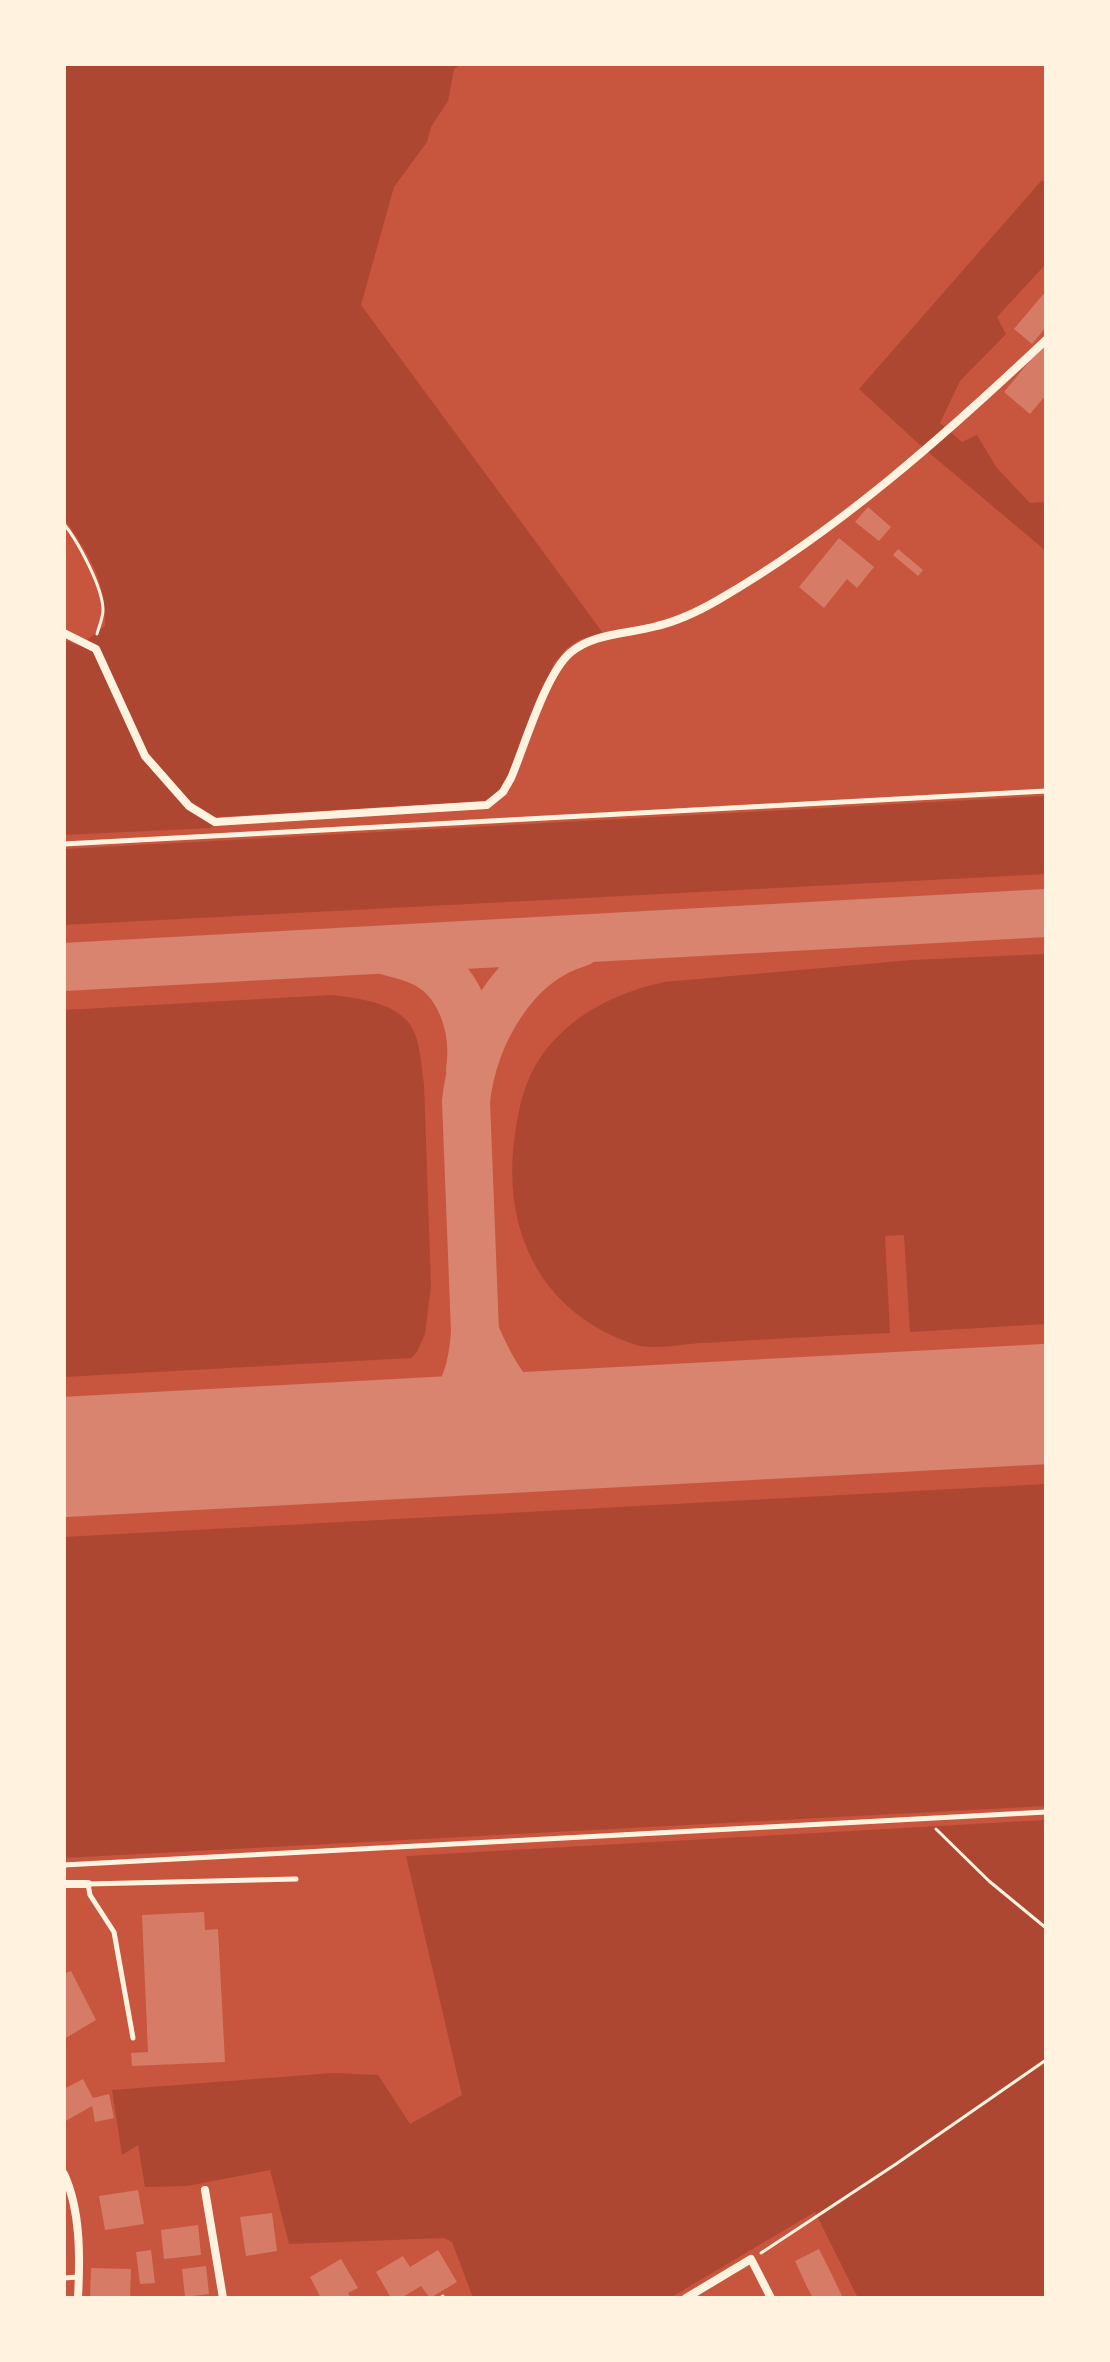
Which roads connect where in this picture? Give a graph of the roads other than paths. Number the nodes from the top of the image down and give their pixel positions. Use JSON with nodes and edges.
{"nodes":[{"id":1,"x":1046,"y":340,"type":"edge"},
{"id":2,"x":64,"y":633,"type":"edge"},
{"id":3,"x":1046,"y":791,"type":"edge"},
{"id":4,"x":215,"y":822,"type":"junction"},
{"id":5,"x":219,"y":836,"type":"junction"},
{"id":6,"x":64,"y":844,"type":"edge"},
{"id":7,"x":1046,"y":1812,"type":"edge"},
{"id":8,"x":64,"y":1865,"type":"edge"},
{"id":9,"x":296,"y":1879,"type":"dead end"},
{"id":10,"x":64,"y":1884,"type":"edge"},
{"id":11,"x":88,"y":1884,"type":"junction"},
{"id":12,"x":133,"y":2038,"type":"dead end"},
{"id":13,"x":64,"y":2174,"type":"edge"},
{"id":14,"x":205,"y":2190,"type":"dead end"},
{"id":15,"x":79,"y":2277,"type":"junction"},
{"id":16,"x":64,"y":2278,"type":"edge"},
{"id":17,"x":78,"y":2298,"type":"edge"},
{"id":18,"x":223,"y":2298,"type":"edge"},
{"id":19,"x":686,"y":2298,"type":"edge"},
{"id":20,"x":771,"y":2298,"type":"edge"}],
"edges":[{"from":1,"to":4,"type":"street"},
{"from":2,"to":4,"type":"street"},
{"from":3,"to":5,"type":"lane"},
{"from":4,"to":5,"type":"lane"},
{"from":5,"to":6,"type":"lane"},
{"from":7,"to":8,"type":"lane"},
{"from":9,"to":11,"type":"lane"},
{"from":10,"to":11,"type":"street"},
{"from":11,"to":12,"type":"lane"},
{"from":13,"to":15,"type":"street"},
{"from":14,"to":18,"type":"street"},
{"from":15,"to":16,"type":"lane"},
{"from":15,"to":17,"type":"street"},
{"from":19,"to":20,"type":"street"}]}
